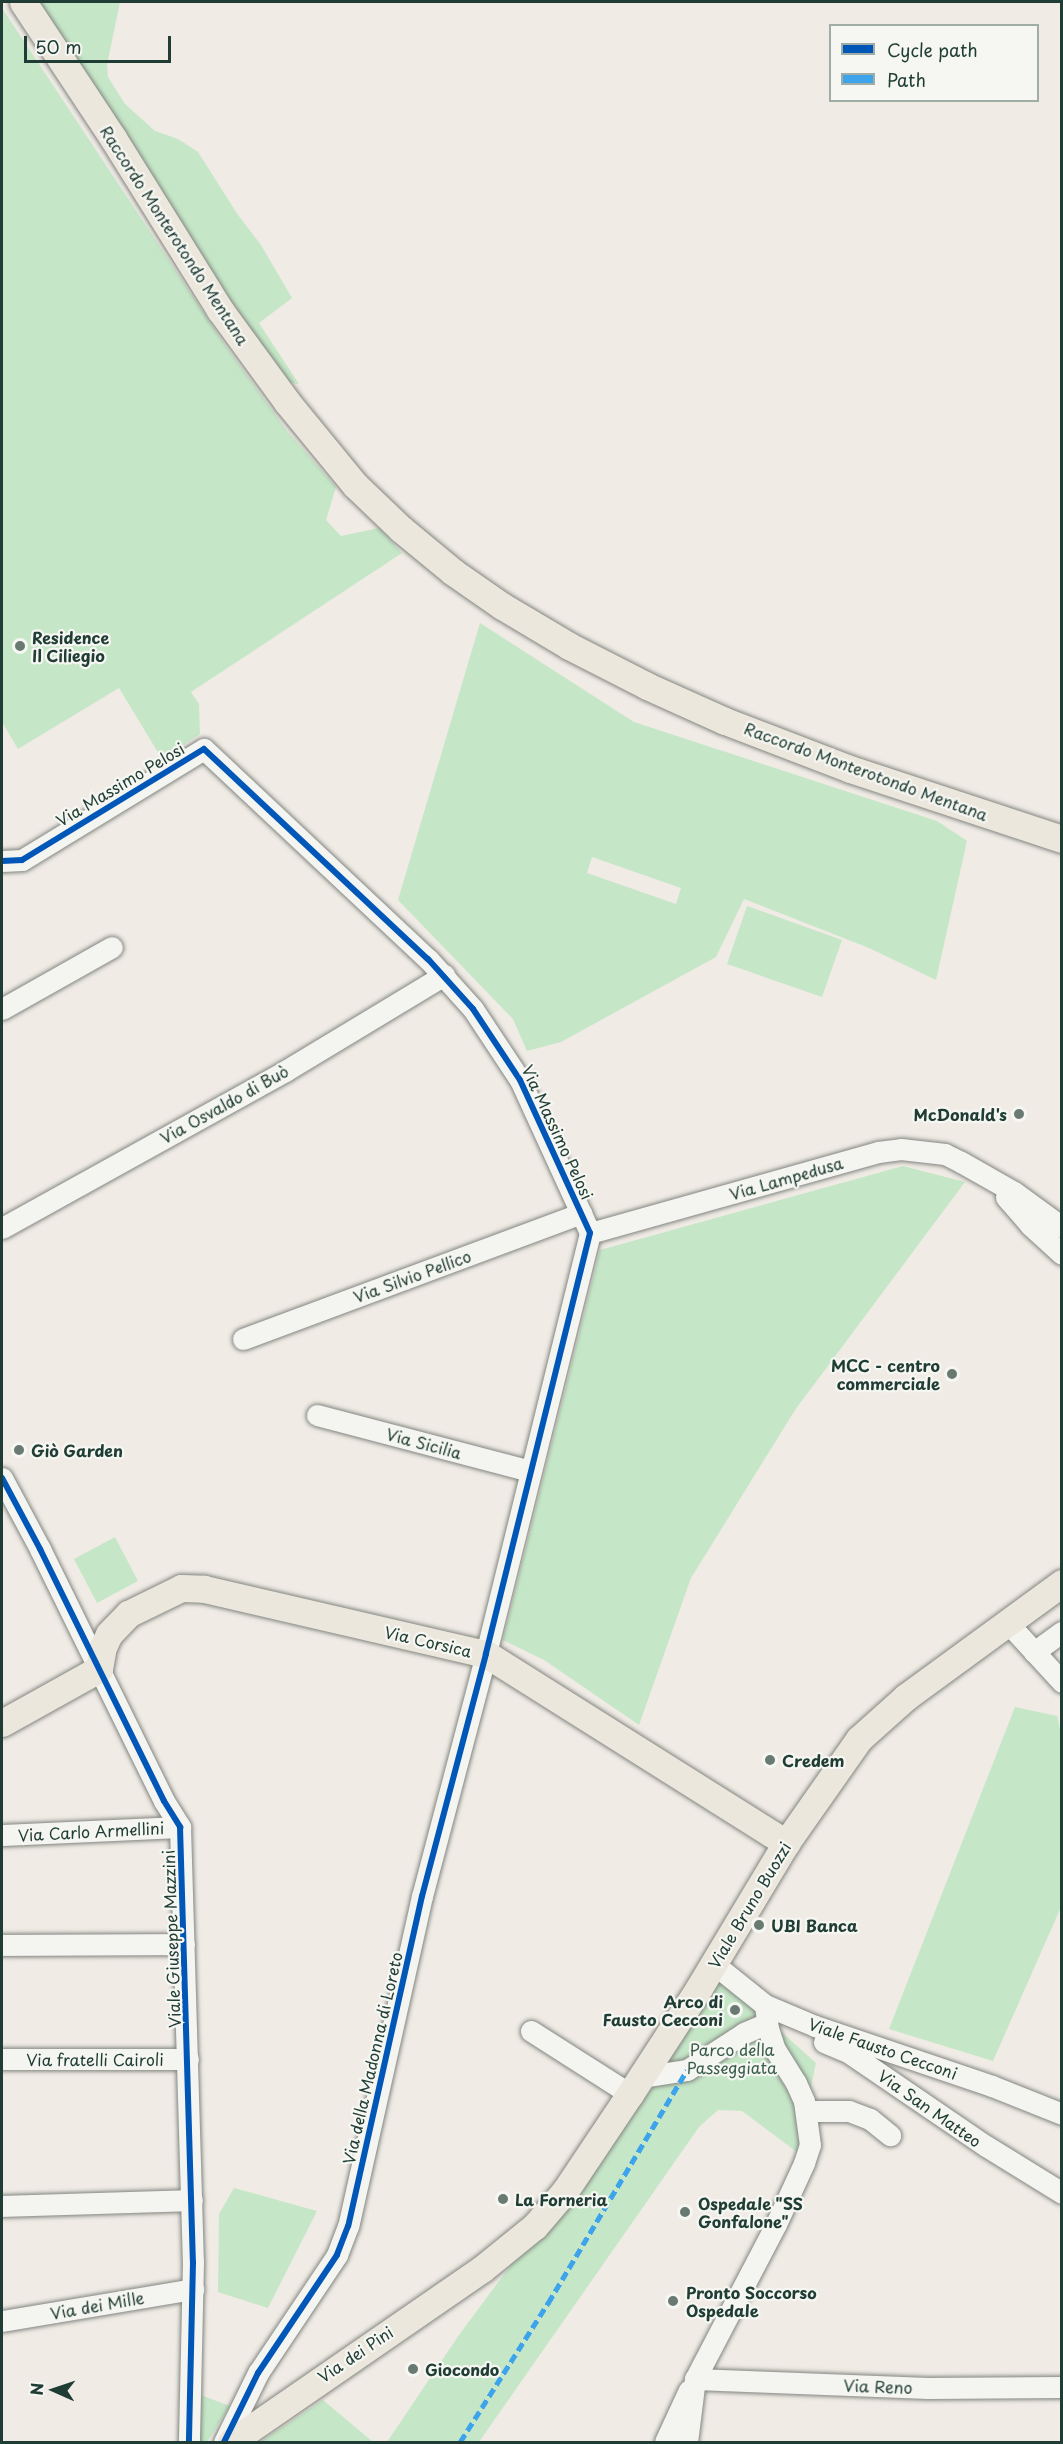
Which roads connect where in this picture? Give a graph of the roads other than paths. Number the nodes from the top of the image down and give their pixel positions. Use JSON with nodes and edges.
{"nodes":[{"id":1,"x":22,"y":2,"type":"edge"},
{"id":2,"x":1062,"y":839,"type":"edge"},
{"id":3,"x":2,"y":861,"type":"edge"},
{"id":4,"x":112,"y":947,"type":"dead end"},
{"id":5,"x":444,"y":975,"type":"junction"},
{"id":6,"x":2,"y":1009,"type":"edge"},
{"id":7,"x":981,"y":1174,"type":"junction"},
{"id":8,"x":581,"y":1213,"type":"junction"},
{"id":9,"x":1062,"y":1227,"type":"edge"},
{"id":10,"x":2,"y":1228,"type":"edge"},
{"id":11,"x":590,"y":1233,"type":"junction"},
{"id":12,"x":1062,"y":1254,"type":"edge"},
{"id":13,"x":243,"y":1339,"type":"dead end"},
{"id":14,"x":317,"y":1414,"type":"dead end"},
{"id":15,"x":531,"y":1471,"type":"junction"},
{"id":16,"x":2,"y":1478,"type":"edge"},
{"id":17,"x":1062,"y":1582,"type":"edge"},
{"id":18,"x":1006,"y":1621,"type":"junction"},
{"id":19,"x":1062,"y":1632,"type":"edge"},
{"id":20,"x":1034,"y":1652,"type":"junction"},
{"id":21,"x":486,"y":1654,"type":"junction"},
{"id":22,"x":99,"y":1670,"type":"junction"},
{"id":23,"x":1062,"y":1682,"type":"edge"},
{"id":24,"x":2,"y":1724,"type":"edge"},
{"id":25,"x":180,"y":1827,"type":"junction"},
{"id":26,"x":2,"y":1835,"type":"edge"},
{"id":27,"x":786,"y":1844,"type":"junction"},
{"id":28,"x":184,"y":1944,"type":"junction"},
{"id":29,"x":2,"y":1945,"type":"edge"},
{"id":30,"x":714,"y":1964,"type":"junction"},
{"id":31,"x":766,"y":2014,"type":"junction"},
{"id":32,"x":798,"y":2025,"type":"junction"},
{"id":33,"x":531,"y":2031,"type":"dead end"},
{"id":34,"x":775,"y":2050,"type":"junction"},
{"id":35,"x":2,"y":2059,"type":"edge"},
{"id":36,"x":188,"y":2059,"type":"junction"},
{"id":37,"x":636,"y":2086,"type":"junction"},
{"id":38,"x":807,"y":2111,"type":"junction"},
{"id":39,"x":1062,"y":2114,"type":"edge"},
{"id":40,"x":890,"y":2136,"type":"dead end"},
{"id":41,"x":1062,"y":2193,"type":"edge"},
{"id":42,"x":192,"y":2200,"type":"junction"},
{"id":43,"x":2,"y":2206,"type":"edge"},
{"id":44,"x":482,"y":2269,"type":"joint"},
{"id":45,"x":193,"y":2289,"type":"junction"},
{"id":46,"x":2,"y":2321,"type":"edge"},
{"id":47,"x":695,"y":2379,"type":"junction"},
{"id":48,"x":1062,"y":2387,"type":"edge"},
{"id":49,"x":189,"y":2442,"type":"edge"},
{"id":50,"x":224,"y":2442,"type":"edge"},
{"id":51,"x":231,"y":2442,"type":"edge"},
{"id":52,"x":665,"y":2442,"type":"edge"},
{"id":53,"x":687,"y":2442,"type":"edge"}],
"edges":[{"from":1,"to":2,"type":"main road","name":"Raccordo Monterotondo Mentana"},
{"from":3,"to":5,"type":"street","name":"Via Massimo Pelosi"},
{"from":4,"to":6,"type":"street"},
{"from":5,"to":8,"type":"street","name":"Via Massimo Pelosi"},
{"from":5,"to":10,"type":"street","name":"Via Osvaldo di Buò"},
{"from":7,"to":9,"type":"street","name":"Via Lampedusa"},
{"from":7,"to":11,"type":"street","name":"Via Lampedusa"},
{"from":7,"to":12,"type":"street","name":"Via Lampedusa"},
{"from":8,"to":11,"type":"street","name":"Via Massimo Pelosi"},
{"from":8,"to":13,"type":"street","name":"Via Silvio Pellico"},
{"from":11,"to":15,"type":"street"},
{"from":14,"to":15,"type":"street","name":"Via Sicilia"},
{"from":15,"to":21,"type":"street"},
{"from":16,"to":22,"type":"street","name":"Viale Giuseppe Mazzini"},
{"from":17,"to":18,"type":"main road","name":"Viale Bruno Buozzi"},
{"from":18,"to":20,"type":"street"},
{"from":18,"to":27,"type":"main road","name":"Viale Bruno Buozzi"},
{"from":19,"to":20,"type":"street"},
{"from":20,"to":23,"type":"street"},
{"from":21,"to":22,"type":"main road","name":"Via Corsica"},
{"from":21,"to":27,"type":"main road","name":"Via Corsica"},
{"from":21,"to":50,"type":"street","name":"Via della Madonna di Loreto"},
{"from":22,"to":24,"type":"main road"},
{"from":22,"to":25,"type":"street","name":"Viale Giuseppe Mazzini"},
{"from":25,"to":26,"type":"street","name":"Via Carlo Armellini"},
{"from":25,"to":28,"type":"street","name":"Viale Giuseppe Mazzini"},
{"from":27,"to":30,"type":"main road","name":"Viale Bruno Buozzi"},
{"from":28,"to":29,"type":"street"},
{"from":28,"to":36,"type":"street","name":"Viale Giuseppe Mazzini"},
{"from":30,"to":31,"type":"street","name":"Viale Fausto Cecconi"},
{"from":30,"to":37,"type":"main road","name":"Viale Bruno Buozzi"},
{"from":31,"to":32,"type":"street","name":"Viale Fausto Cecconi"},
{"from":31,"to":34,"type":"street"},
{"from":31,"to":37,"type":"street"},
{"from":32,"to":34,"type":"street"},
{"from":32,"to":39,"type":"street","name":"Viale Fausto Cecconi"},
{"from":32,"to":41,"type":"street","name":"Via San Matteo"},
{"from":33,"to":37,"type":"street"},
{"from":34,"to":38,"type":"street"},
{"from":35,"to":36,"type":"street","name":"Via fratelli Cairoli"},
{"from":36,"to":42,"type":"street","name":"Viale Giuseppe Mazzini"},
{"from":37,"to":44,"type":"main road","name":"Viale Bruno Buozzi"},
{"from":38,"to":40,"type":"street"},
{"from":38,"to":47,"type":"street"},
{"from":42,"to":43,"type":"street"},
{"from":42,"to":45,"type":"street","name":"Viale Giuseppe Mazzini"},
{"from":44,"to":51,"type":"main road","name":"Via dei Pini"},
{"from":45,"to":46,"type":"street","name":"Via dei Mille"},
{"from":45,"to":49,"type":"street","name":"Viale Giuseppe Mazzini"},
{"from":47,"to":48,"type":"street","name":"Via Reno"},
{"from":47,"to":52,"type":"street"},
{"from":47,"to":53,"type":"street"}]}
